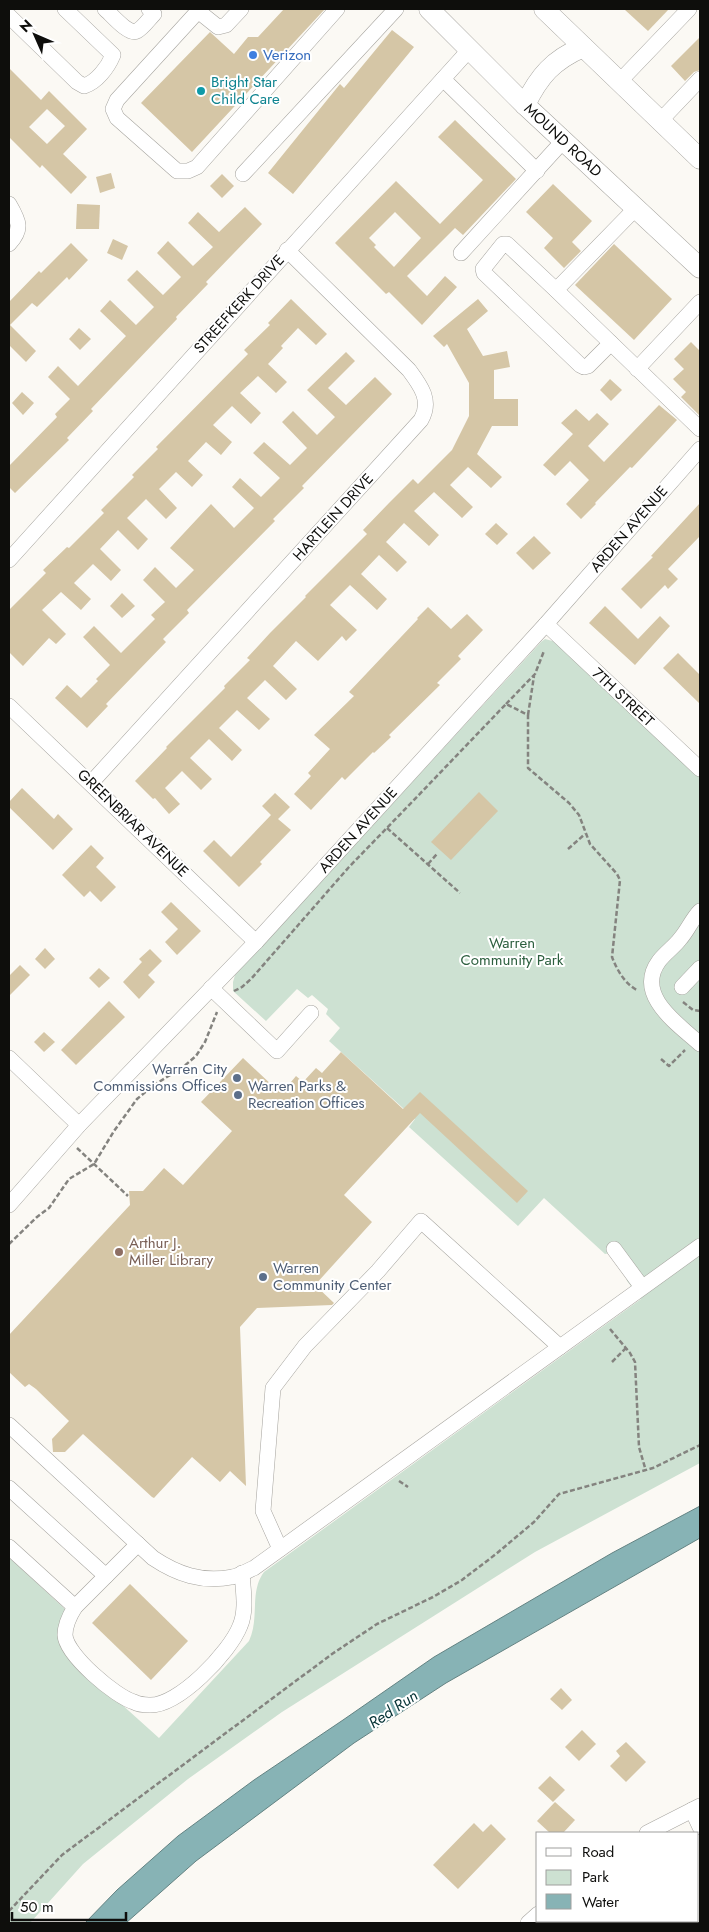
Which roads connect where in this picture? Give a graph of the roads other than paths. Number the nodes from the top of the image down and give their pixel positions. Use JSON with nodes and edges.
{"nodes":[{"id":1,"x":65,"y":9,"type":"edge"},
{"id":2,"x":105,"y":9,"type":"edge"},
{"id":3,"x":241,"y":9,"type":"edge"},
{"id":4,"x":337,"y":9,"type":"edge"},
{"id":5,"x":396,"y":9,"type":"edge"},
{"id":6,"x":429,"y":9,"type":"edge"},
{"id":7,"x":544,"y":9,"type":"edge"},
{"id":8,"x":689,"y":9,"type":"edge"},
{"id":9,"x":154,"y":10,"type":"edge"},
{"id":10,"x":199,"y":10,"type":"edge"},
{"id":11,"x":9,"y":16,"type":"edge"},
{"id":12,"x":583,"y":47,"type":"junction"},
{"id":13,"x":470,"y":49,"type":"junction"},
{"id":14,"x":443,"y":79,"type":"junction"},
{"id":15,"x":700,"y":79,"type":"edge"},
{"id":16,"x":620,"y":80,"type":"junction"},
{"id":17,"x":525,"y":105,"type":"junction"},
{"id":18,"x":661,"y":120,"type":"junction"},
{"id":19,"x":564,"y":140,"type":"junction"},
{"id":20,"x":698,"y":152,"type":"edge"},
{"id":21,"x":536,"y":171,"type":"junction"},
{"id":22,"x":243,"y":174,"type":"dead end"},
{"id":23,"x":9,"y":204,"type":"edge"},
{"id":24,"x":636,"y":208,"type":"junction"},
{"id":25,"x":9,"y":244,"type":"edge"},
{"id":26,"x":287,"y":250,"type":"junction"},
{"id":27,"x":461,"y":253,"type":"dead end"},
{"id":28,"x":700,"y":268,"type":"edge"},
{"id":29,"x":556,"y":290,"type":"junction"},
{"id":30,"x":700,"y":302,"type":"edge"},
{"id":31,"x":611,"y":343,"type":"junction"},
{"id":32,"x":638,"y":369,"type":"junction"},
{"id":33,"x":700,"y":429,"type":"edge"},
{"id":34,"x":700,"y":449,"type":"edge"},
{"id":35,"x":9,"y":560,"type":"edge"},
{"id":36,"x":546,"y":624,"type":"junction"},
{"id":37,"x":9,"y":706,"type":"edge"},
{"id":38,"x":700,"y":769,"type":"edge"},
{"id":39,"x":92,"y":784,"type":"junction"},
{"id":40,"x":700,"y":911,"type":"edge"},
{"id":41,"x":256,"y":942,"type":"junction"},
{"id":42,"x":700,"y":968,"type":"edge"},
{"id":43,"x":211,"y":988,"type":"junction"},
{"id":44,"x":680,"y":993,"type":"road end"},
{"id":45,"x":311,"y":1013,"type":"dead end"},
{"id":46,"x":698,"y":1042,"type":"edge"},
{"id":47,"x":9,"y":1058,"type":"edge"},
{"id":48,"x":79,"y":1125,"type":"junction"},
{"id":49,"x":9,"y":1205,"type":"edge"},
{"id":50,"x":700,"y":1246,"type":"edge"},
{"id":51,"x":614,"y":1249,"type":"dead end"},
{"id":52,"x":642,"y":1286,"type":"junction"},
{"id":53,"x":560,"y":1347,"type":"junction"},
{"id":54,"x":9,"y":1425,"type":"edge"},
{"id":55,"x":9,"y":1488,"type":"edge"},
{"id":56,"x":138,"y":1544,"type":"junction"},
{"id":57,"x":9,"y":1547,"type":"edge"},
{"id":58,"x":280,"y":1549,"type":"junction"},
{"id":59,"x":242,"y":1573,"type":"junction"},
{"id":60,"x":106,"y":1576,"type":"junction"},
{"id":61,"x":75,"y":1607,"type":"junction"},
{"id":62,"x":696,"y":1808,"type":"edge"},
{"id":63,"x":700,"y":1827,"type":"edge"},
{"id":64,"x":649,"y":1832,"type":"edge"}],
"edges":[{"from":1,"to":11,"type":"street"},
{"from":2,"to":9,"type":"street"},
{"from":3,"to":10,"type":"street"},
{"from":4,"to":10,"type":"street"},
{"from":5,"to":22,"type":"street"},
{"from":6,"to":13,"type":"main road","name":"MOUND ROAD"},
{"from":7,"to":12,"type":"main road"},
{"from":8,"to":16,"type":"street"},
{"from":12,"to":16,"type":"main road"},
{"from":12,"to":17,"type":"main road"},
{"from":13,"to":14,"type":"street","name":"STREEFKERK DRIVE"},
{"from":13,"to":17,"type":"main road","name":"MOUND ROAD"},
{"from":14,"to":21,"type":"street"},
{"from":14,"to":26,"type":"street","name":"STREEFKERK DRIVE"},
{"from":15,"to":18,"type":"street"},
{"from":16,"to":18,"type":"main road"},
{"from":17,"to":19,"type":"main road","name":"MOUND ROAD"},
{"from":18,"to":20,"type":"main road"},
{"from":19,"to":21,"type":"street"},
{"from":19,"to":24,"type":"main road","name":"MOUND ROAD"},
{"from":21,"to":27,"type":"street"},
{"from":23,"to":25,"type":"street"},
{"from":24,"to":28,"type":"main road","name":"MOUND ROAD"},
{"from":24,"to":29,"type":"street"},
{"from":26,"to":35,"type":"street","name":"STREEFKERK DRIVE"},
{"from":26,"to":39,"type":"street","name":"HARTLEIN DRIVE"},
{"from":29,"to":31,"type":"street"},
{"from":29,"to":31,"type":"street"},
{"from":30,"to":32,"type":"street"},
{"from":31,"to":32,"type":"street"},
{"from":32,"to":33,"type":"street"},
{"from":34,"to":36,"type":"street","name":"ARDEN AVENUE"},
{"from":36,"to":38,"type":"street","name":"7TH STREET"},
{"from":36,"to":41,"type":"street","name":"ARDEN AVENUE"},
{"from":37,"to":39,"type":"street","name":"GREENBRIAR AVENUE"},
{"from":39,"to":41,"type":"street","name":"GREENBRIAR AVENUE"},
{"from":40,"to":46,"type":"street"},
{"from":41,"to":43,"type":"street","name":"ARDEN AVENUE"},
{"from":42,"to":44,"type":"street"},
{"from":43,"to":45,"type":"street"},
{"from":43,"to":48,"type":"street","name":"ARDEN AVENUE"},
{"from":47,"to":48,"type":"street"},
{"from":48,"to":49,"type":"street","name":"ARDEN AVENUE"},
{"from":50,"to":52,"type":"street"},
{"from":51,"to":52,"type":"street"},
{"from":52,"to":53,"type":"street"},
{"from":53,"to":58,"type":"street"},
{"from":53,"to":58,"type":"street"},
{"from":54,"to":56,"type":"street"},
{"from":55,"to":60,"type":"street"},
{"from":56,"to":59,"type":"street"},
{"from":56,"to":60,"type":"street"},
{"from":57,"to":61,"type":"street"},
{"from":58,"to":59,"type":"street"},
{"from":59,"to":61,"type":"street"},
{"from":60,"to":61,"type":"street"},
{"from":62,"to":63,"type":"street"},
{"from":62,"to":64,"type":"street"}]}
